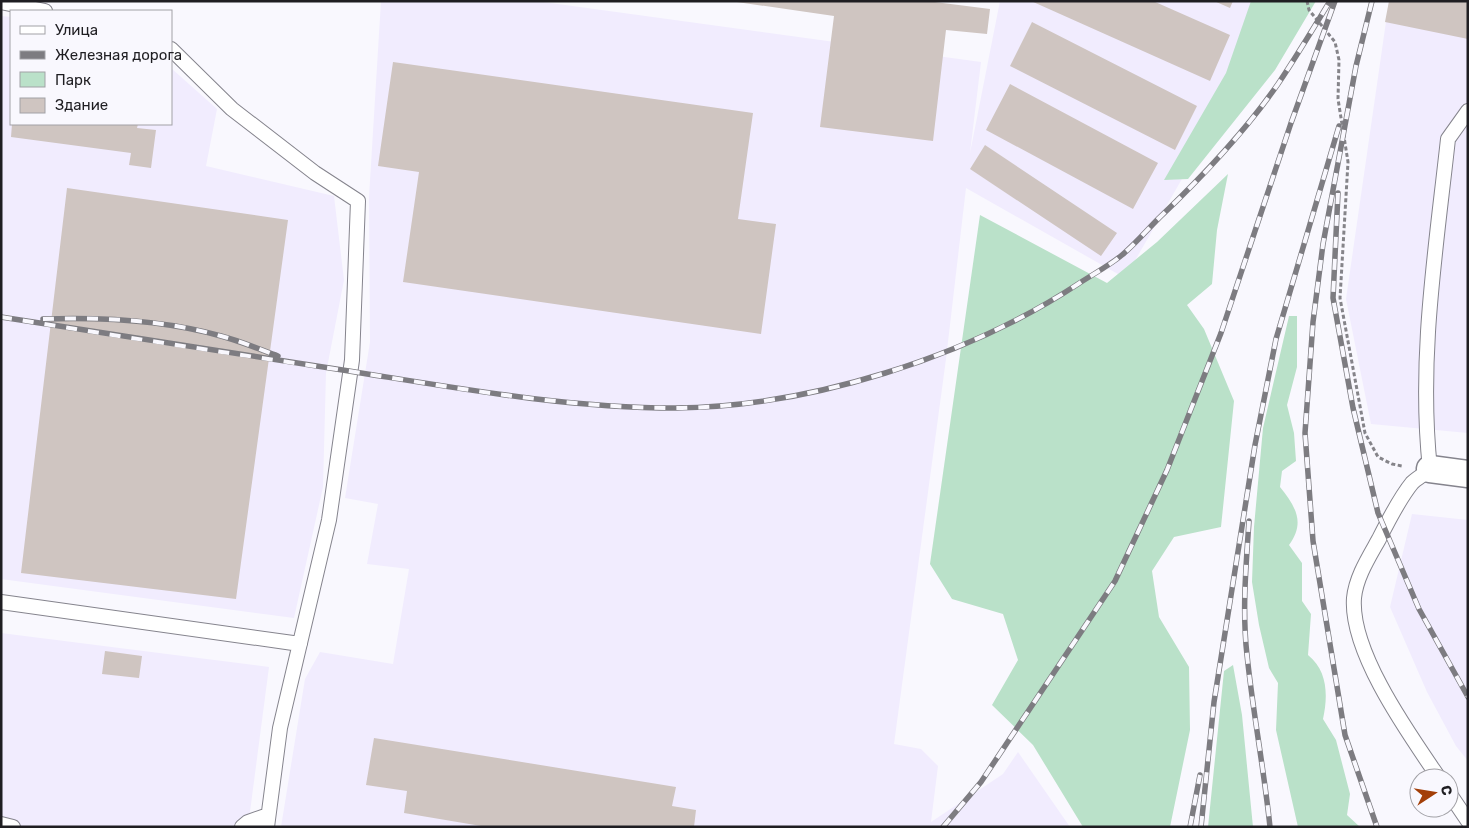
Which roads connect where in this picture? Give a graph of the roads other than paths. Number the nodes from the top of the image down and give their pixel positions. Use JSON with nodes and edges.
{"nodes":[{"id":1,"x":3,"y":3,"type":"edge"},
{"id":2,"x":39,"y":10,"type":"edge"},
{"id":3,"x":172,"y":50,"type":"edge"},
{"id":4,"x":1468,"y":111,"type":"edge"},
{"id":5,"x":1430,"y":469,"type":"junction"},
{"id":6,"x":1468,"y":474,"type":"edge"},
{"id":7,"x":1,"y":602,"type":"edge"},
{"id":8,"x":300,"y":644,"type":"junction"},
{"id":9,"x":1432,"y":768,"type":"edge"},
{"id":10,"x":1459,"y":808,"type":"edge"},
{"id":11,"x":268,"y":821,"type":"edge"},
{"id":12,"x":1468,"y":822,"type":"edge"},
{"id":13,"x":1,"y":824,"type":"edge"},
{"id":14,"x":13,"y":827,"type":"edge"},
{"id":15,"x":242,"y":827,"type":"edge"}],
"edges":[{"from":1,"to":2,"type":"lane"},
{"from":3,"to":8,"type":"lane"},
{"from":4,"to":5,"type":"lane"},
{"from":5,"to":6,"type":"street"},
{"from":5,"to":9,"type":"lane"},
{"from":7,"to":8,"type":"lane"},
{"from":8,"to":11,"type":"lane"},
{"from":10,"to":12,"type":"lane"},
{"from":11,"to":15,"type":"lane"},
{"from":13,"to":14,"type":"lane"}]}
